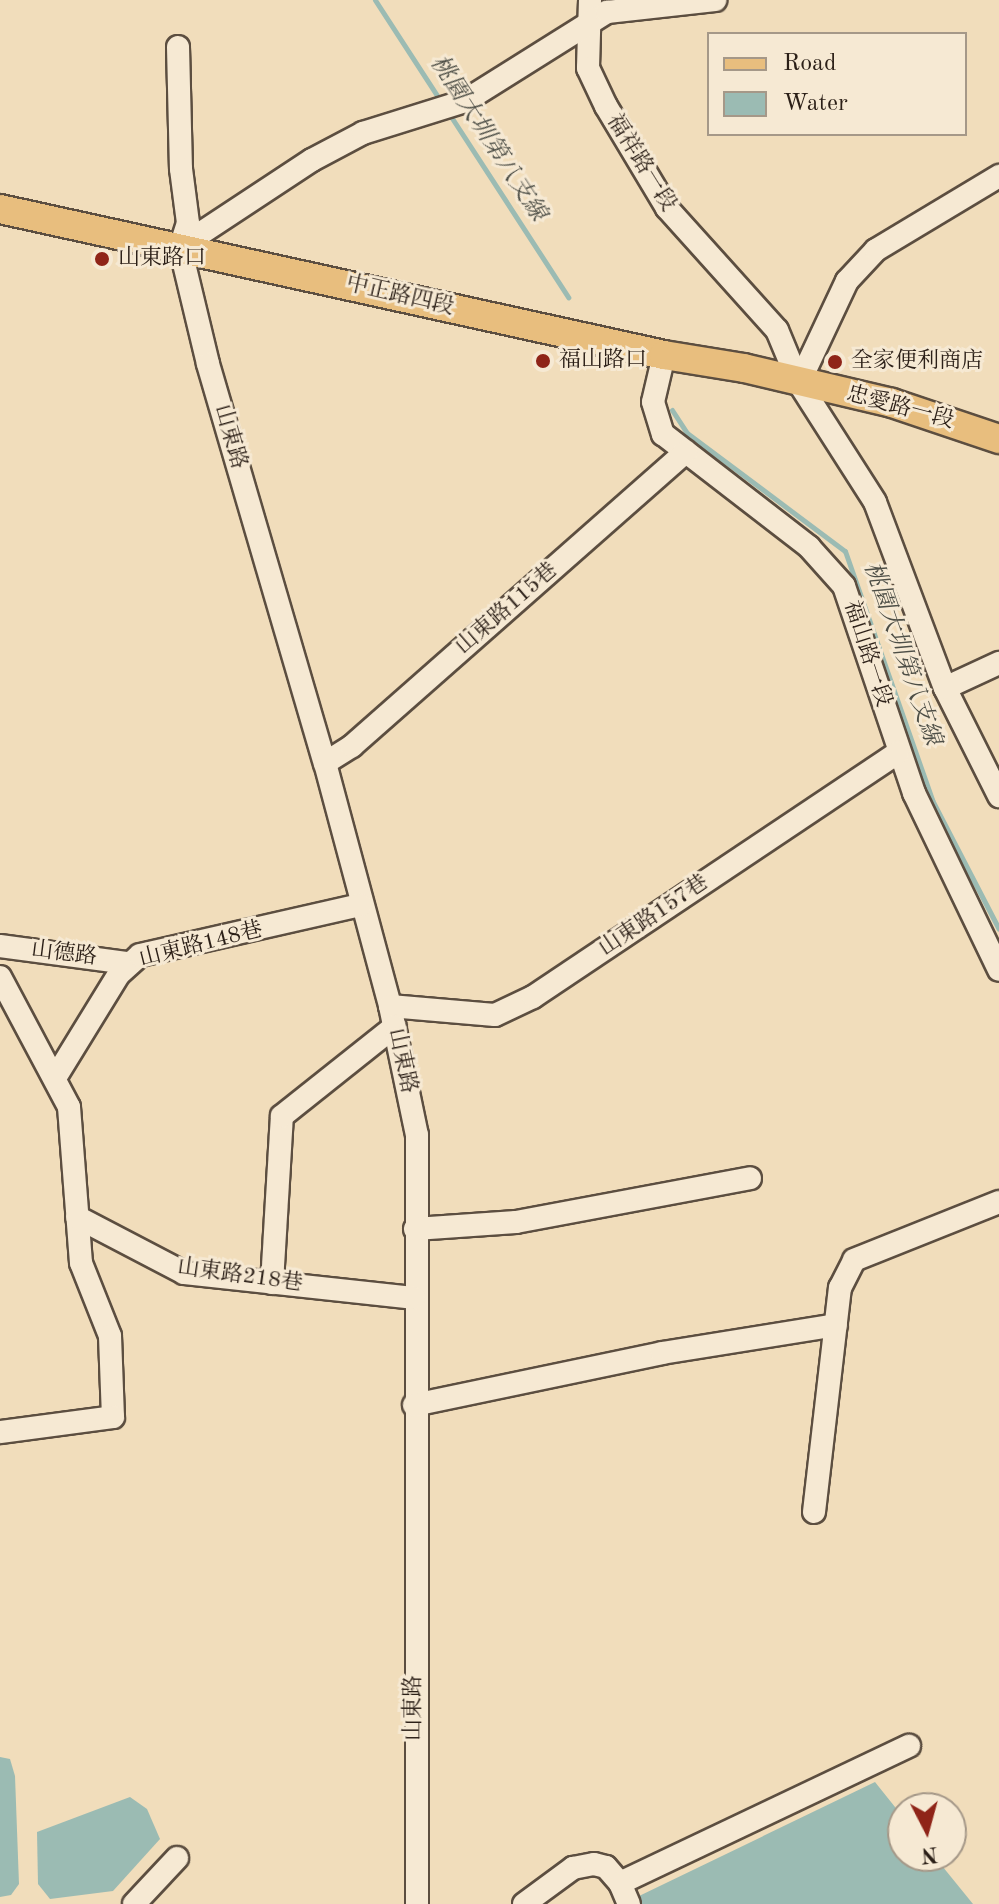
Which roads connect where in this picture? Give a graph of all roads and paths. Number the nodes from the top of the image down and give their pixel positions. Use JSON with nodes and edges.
{"nodes":[{"id":1,"x":715,"y":0,"type":"edge"},
{"id":2,"x":590,"y":11,"type":"edge"},
{"id":3,"x":178,"y":47,"type":"dead end"},
{"id":4,"x":999,"y":176,"type":"edge"},
{"id":5,"x":0,"y":209,"type":"edge"},
{"id":6,"x":180,"y":247,"type":"junction"},
{"id":7,"x":664,"y":355,"type":"junction"},
{"id":8,"x":799,"y":383,"type":"junction"},
{"id":9,"x":999,"y":439,"type":"edge"},
{"id":10,"x":686,"y":452,"type":"junction"},
{"id":11,"x":999,"y":663,"type":"edge"},
{"id":12,"x":945,"y":688,"type":"junction"},
{"id":13,"x":898,"y":753,"type":"junction"},
{"id":14,"x":325,"y":763,"type":"junction"},
{"id":15,"x":997,"y":788,"type":"edge"},
{"id":16,"x":360,"y":905,"type":"junction"},
{"id":17,"x":0,"y":946,"type":"edge"},
{"id":18,"x":128,"y":963,"type":"junction"},
{"id":19,"x":999,"y":970,"type":"edge"},
{"id":20,"x":0,"y":977,"type":"edge"},
{"id":21,"x":392,"y":1016,"type":"junction"},
{"id":22,"x":55,"y":1078,"type":"junction"},
{"id":23,"x":750,"y":1178,"type":"dead end"},
{"id":24,"x":999,"y":1202,"type":"edge"},
{"id":25,"x":77,"y":1217,"type":"junction"},
{"id":26,"x":415,"y":1229,"type":"junction"},
{"id":27,"x":272,"y":1283,"type":"junction"},
{"id":28,"x":414,"y":1298,"type":"junction"},
{"id":29,"x":836,"y":1325,"type":"junction"},
{"id":30,"x":414,"y":1405,"type":"junction"},
{"id":31,"x":0,"y":1432,"type":"edge"},
{"id":32,"x":814,"y":1512,"type":"dead end"},
{"id":33,"x":909,"y":1746,"type":"dead end"},
{"id":34,"x":177,"y":1858,"type":"dead end"},
{"id":35,"x":620,"y":1883,"type":"junction"},
{"id":36,"x":134,"y":1904,"type":"edge"},
{"id":37,"x":417,"y":1904,"type":"edge"},
{"id":38,"x":524,"y":1904,"type":"edge"},
{"id":39,"x":629,"y":1904,"type":"edge"}],
"edges":[{"from":1,"to":2,"type":"street"},
{"from":2,"to":6,"type":"street"},
{"from":2,"to":8,"type":"street","name":"福祥路一段"},
{"from":3,"to":6,"type":"street"},
{"from":4,"to":8,"type":"street"},
{"from":5,"to":6,"type":"main road","name":"中正路四段"},
{"from":6,"to":7,"type":"main road","name":"中正路四段"},
{"from":6,"to":14,"type":"street","name":"山東路"},
{"from":7,"to":8,"type":"main road","name":"中正路四段"},
{"from":7,"to":10,"type":"street","name":"福山路一段"},
{"from":8,"to":9,"type":"main road","name":"忠愛路一段"},
{"from":8,"to":12,"type":"street","name":"福祥路一段"},
{"from":10,"to":13,"type":"street","name":"福山路一段"},
{"from":10,"to":14,"type":"street","name":"山東路115巷"},
{"from":11,"to":12,"type":"street"},
{"from":12,"to":15,"type":"street","name":"福祥路一段"},
{"from":13,"to":19,"type":"street","name":"福山路一段"},
{"from":13,"to":21,"type":"street","name":"山東路157巷"},
{"from":14,"to":16,"type":"street","name":"山東路"},
{"from":16,"to":18,"type":"street","name":"山東路148巷"},
{"from":16,"to":21,"type":"street","name":"山東路"},
{"from":17,"to":18,"type":"street","name":"山德路"},
{"from":18,"to":22,"type":"street","name":"山東路148巷"},
{"from":20,"to":22,"type":"street"},
{"from":21,"to":26,"type":"street","name":"山東路"},
{"from":21,"to":27,"type":"street"},
{"from":22,"to":25,"type":"street"},
{"from":23,"to":26,"type":"street"},
{"from":24,"to":29,"type":"street"},
{"from":25,"to":27,"type":"street","name":"山東路218巷"},
{"from":25,"to":31,"type":"street"},
{"from":26,"to":28,"type":"street","name":"山東路"},
{"from":27,"to":28,"type":"street","name":"山東路218巷"},
{"from":28,"to":30,"type":"street","name":"山東路"},
{"from":29,"to":30,"type":"street"},
{"from":29,"to":32,"type":"street"},
{"from":30,"to":37,"type":"street","name":"山東路"},
{"from":33,"to":35,"type":"street"},
{"from":34,"to":36,"type":"street"},
{"from":35,"to":38,"type":"street"},
{"from":35,"to":39,"type":"street"}]}
